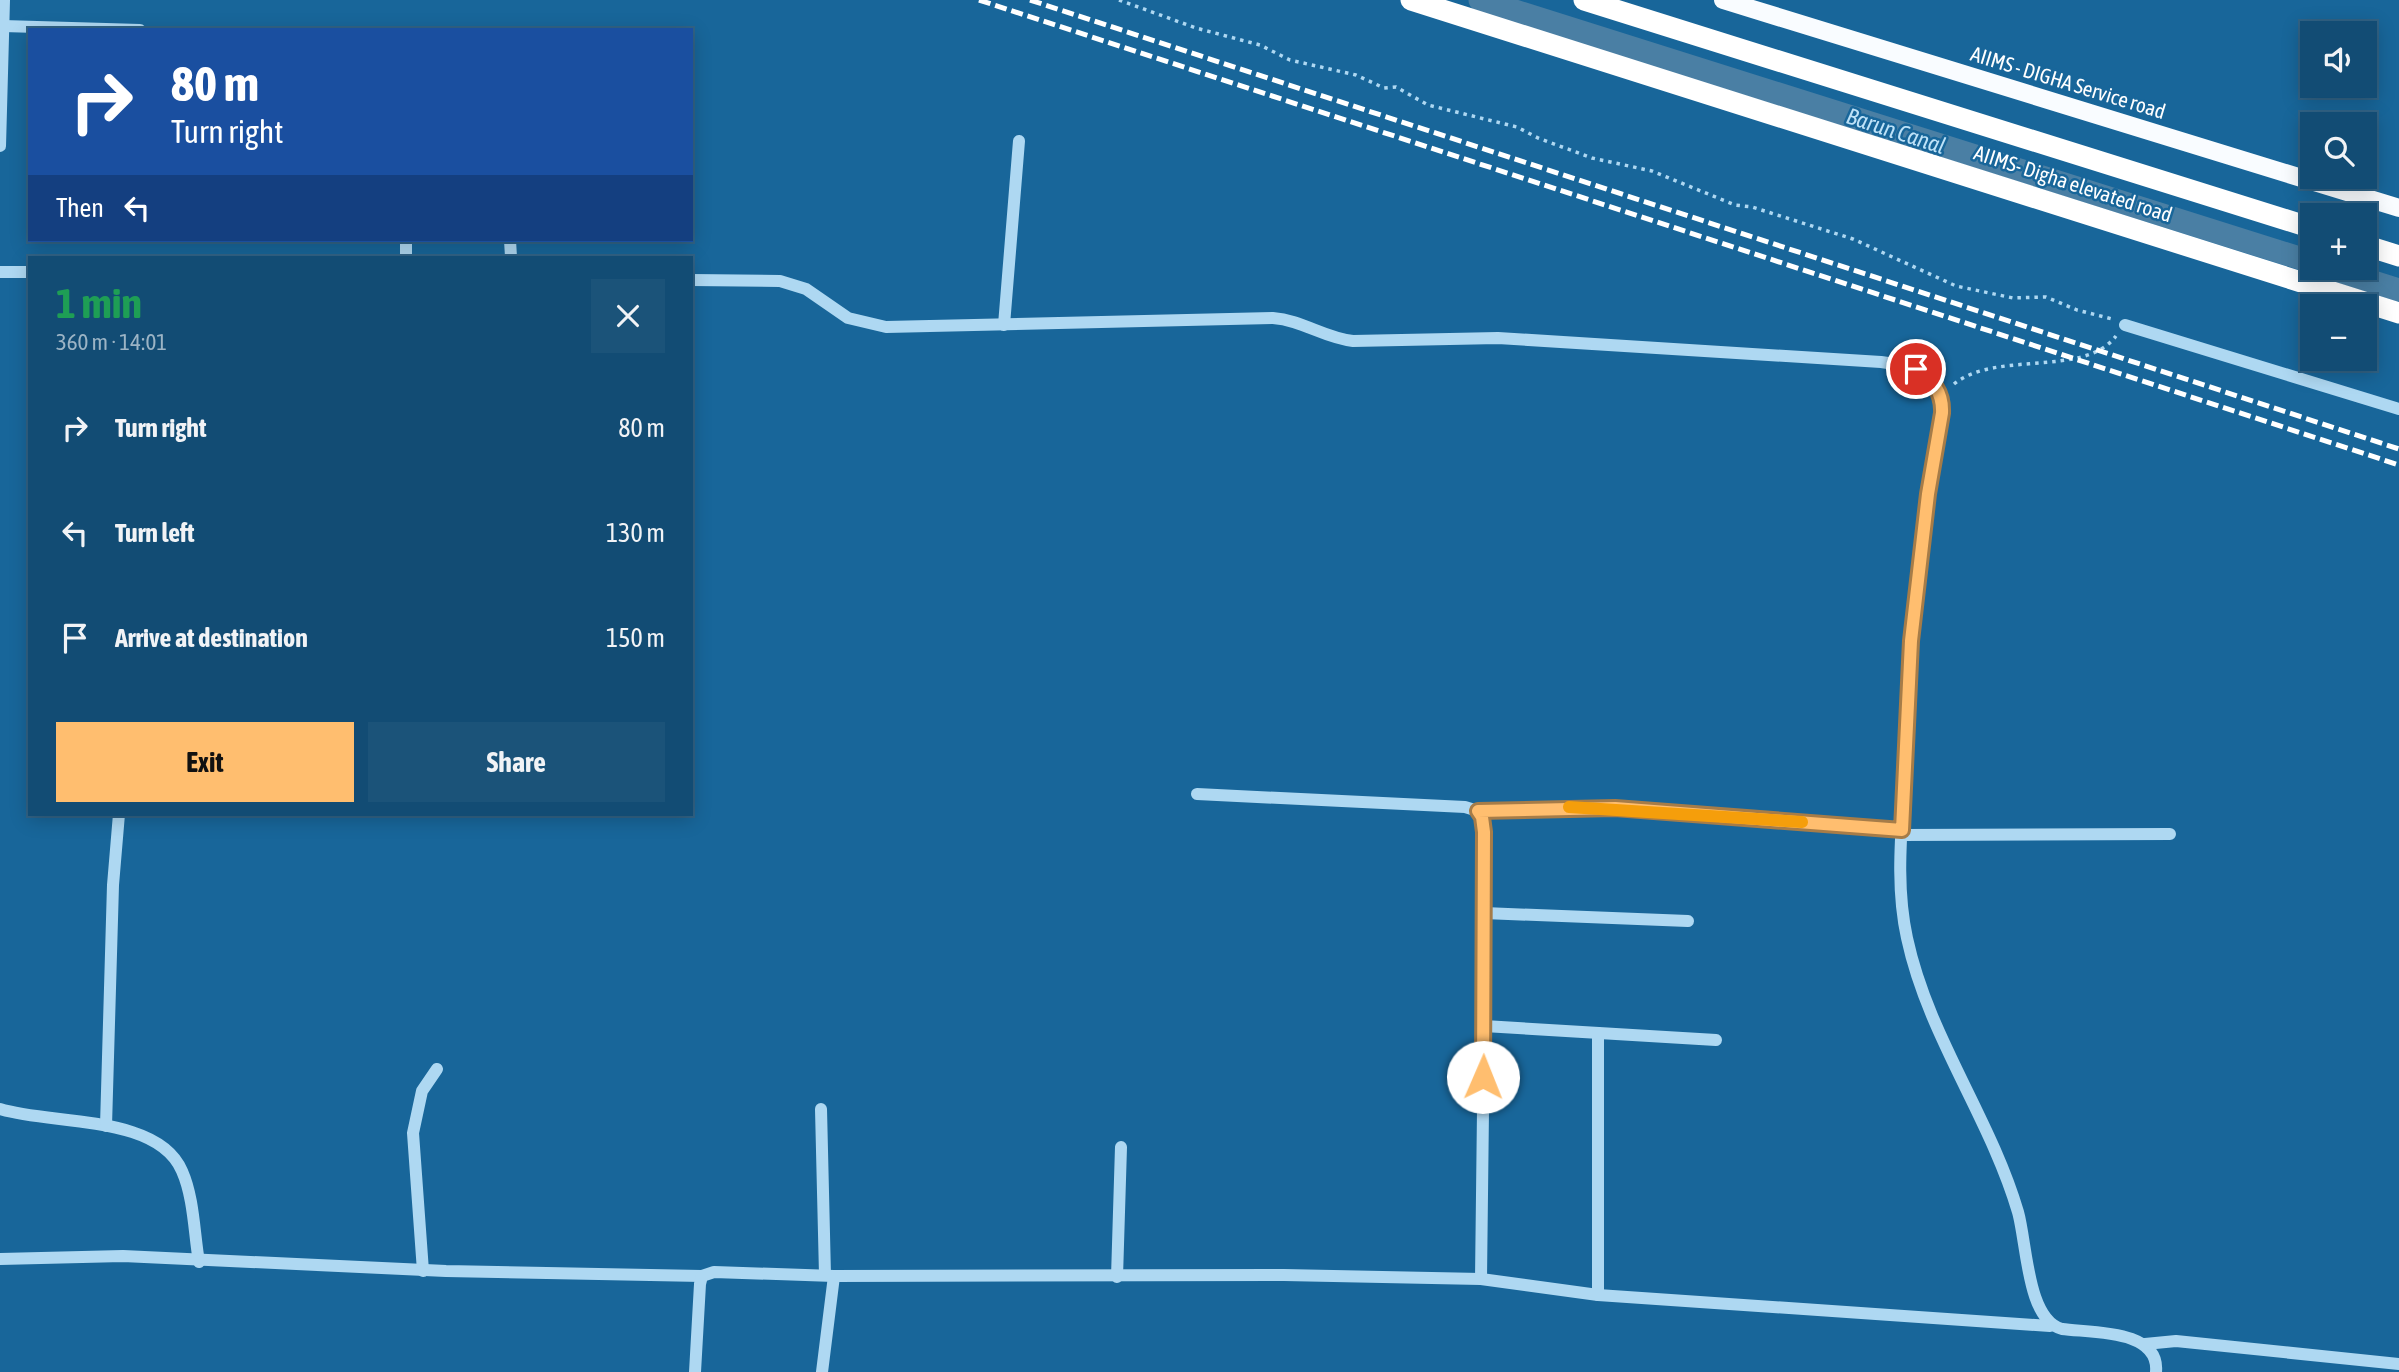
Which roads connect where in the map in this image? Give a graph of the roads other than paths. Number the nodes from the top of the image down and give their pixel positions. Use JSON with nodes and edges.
{"nodes":[{"id":1,"x":4,"y":0,"type":"edge"},
{"id":2,"x":1411,"y":0,"type":"edge"},
{"id":3,"x":1584,"y":0,"type":"edge"},
{"id":4,"x":1723,"y":0,"type":"edge"},
{"id":5,"x":3,"y":26,"type":"junction"},
{"id":6,"x":72,"y":28,"type":"edge"},
{"id":7,"x":1019,"y":141,"type":"dead end"},
{"id":8,"x":0,"y":146,"type":"edge"},
{"id":9,"x":2399,"y":208,"type":"edge"},
{"id":10,"x":2300,"y":224,"type":"edge"},
{"id":11,"x":2377,"y":249,"type":"edge"},
{"id":12,"x":2399,"y":256,"type":"edge"},
{"id":13,"x":0,"y":272,"type":"edge"},
{"id":14,"x":28,"y":272,"type":"edge"},
{"id":15,"x":693,"y":279,"type":"edge"},
{"id":16,"x":2399,"y":313,"type":"edge"},
{"id":17,"x":1003,"y":325,"type":"junction"},
{"id":18,"x":2125,"y":325,"type":"road end"},
{"id":19,"x":2399,"y":409,"type":"edge"},
{"id":20,"x":1197,"y":794,"type":"dead end"},
{"id":21,"x":1478,"y":811,"type":"junction"},
{"id":22,"x":119,"y":816,"type":"edge"},
{"id":23,"x":1902,"y":832,"type":"junction"},
{"id":24,"x":2170,"y":834,"type":"dead end"},
{"id":25,"x":1484,"y":913,"type":"junction"},
{"id":26,"x":1688,"y":921,"type":"dead end"},
{"id":27,"x":1484,"y":1026,"type":"junction"},
{"id":28,"x":1598,"y":1033,"type":"junction"},
{"id":29,"x":1716,"y":1040,"type":"dead end"},
{"id":30,"x":437,"y":1069,"type":"dead end"},
{"id":31,"x":0,"y":1109,"type":"edge"},
{"id":32,"x":821,"y":1109,"type":"dead end"},
{"id":33,"x":106,"y":1126,"type":"junction"},
{"id":34,"x":1121,"y":1147,"type":"dead end"},
{"id":35,"x":0,"y":1259,"type":"edge"},
{"id":36,"x":199,"y":1262,"type":"junction"},
{"id":37,"x":423,"y":1270,"type":"junction"},
{"id":38,"x":830,"y":1275,"type":"junction"},
{"id":39,"x":702,"y":1276,"type":"junction"},
{"id":40,"x":1117,"y":1277,"type":"junction"},
{"id":41,"x":1481,"y":1279,"type":"junction"},
{"id":42,"x":1598,"y":1295,"type":"junction"},
{"id":43,"x":2050,"y":1326,"type":"junction"},
{"id":44,"x":2145,"y":1344,"type":"junction"},
{"id":45,"x":2399,"y":1364,"type":"edge"},
{"id":46,"x":695,"y":1372,"type":"edge"},
{"id":47,"x":822,"y":1372,"type":"edge"},
{"id":48,"x":2156,"y":1372,"type":"edge"}],
"edges":[{"from":1,"to":5,"type":"street"},
{"from":2,"to":16,"type":"highway","name":"AIIMS- Digha elevated road"},
{"from":3,"to":10,"type":"highway","name":"AIIMS- Digha elevated road"},
{"from":4,"to":9,"type":"main road","name":"AIIMS - DIGHA Service road"},
{"from":5,"to":6,"type":"street"},
{"from":5,"to":8,"type":"street"},
{"from":7,"to":17,"type":"street"},
{"from":11,"to":12,"type":"highway"},
{"from":13,"to":14,"type":"street"},
{"from":15,"to":17,"type":"street"},
{"from":17,"to":23,"type":"street"},
{"from":18,"to":19,"type":"street"},
{"from":20,"to":21,"type":"street"},
{"from":21,"to":23,"type":"street"},
{"from":21,"to":25,"type":"street"},
{"from":22,"to":33,"type":"street"},
{"from":23,"to":24,"type":"street"},
{"from":23,"to":43,"type":"street"},
{"from":25,"to":26,"type":"street"},
{"from":25,"to":27,"type":"street"},
{"from":27,"to":28,"type":"street"},
{"from":27,"to":41,"type":"street"},
{"from":28,"to":29,"type":"street"},
{"from":28,"to":42,"type":"street"},
{"from":30,"to":37,"type":"street"},
{"from":31,"to":33,"type":"street"},
{"from":32,"to":38,"type":"street"},
{"from":33,"to":36,"type":"street"},
{"from":34,"to":40,"type":"street"},
{"from":35,"to":36,"type":"street"},
{"from":36,"to":37,"type":"street"},
{"from":37,"to":39,"type":"street"},
{"from":38,"to":39,"type":"street"},
{"from":38,"to":40,"type":"street"},
{"from":38,"to":47,"type":"street"},
{"from":39,"to":46,"type":"street"},
{"from":40,"to":41,"type":"street"},
{"from":41,"to":42,"type":"street"},
{"from":42,"to":43,"type":"street"},
{"from":43,"to":44,"type":"street"},
{"from":44,"to":45,"type":"street"},
{"from":44,"to":48,"type":"street"}]}
